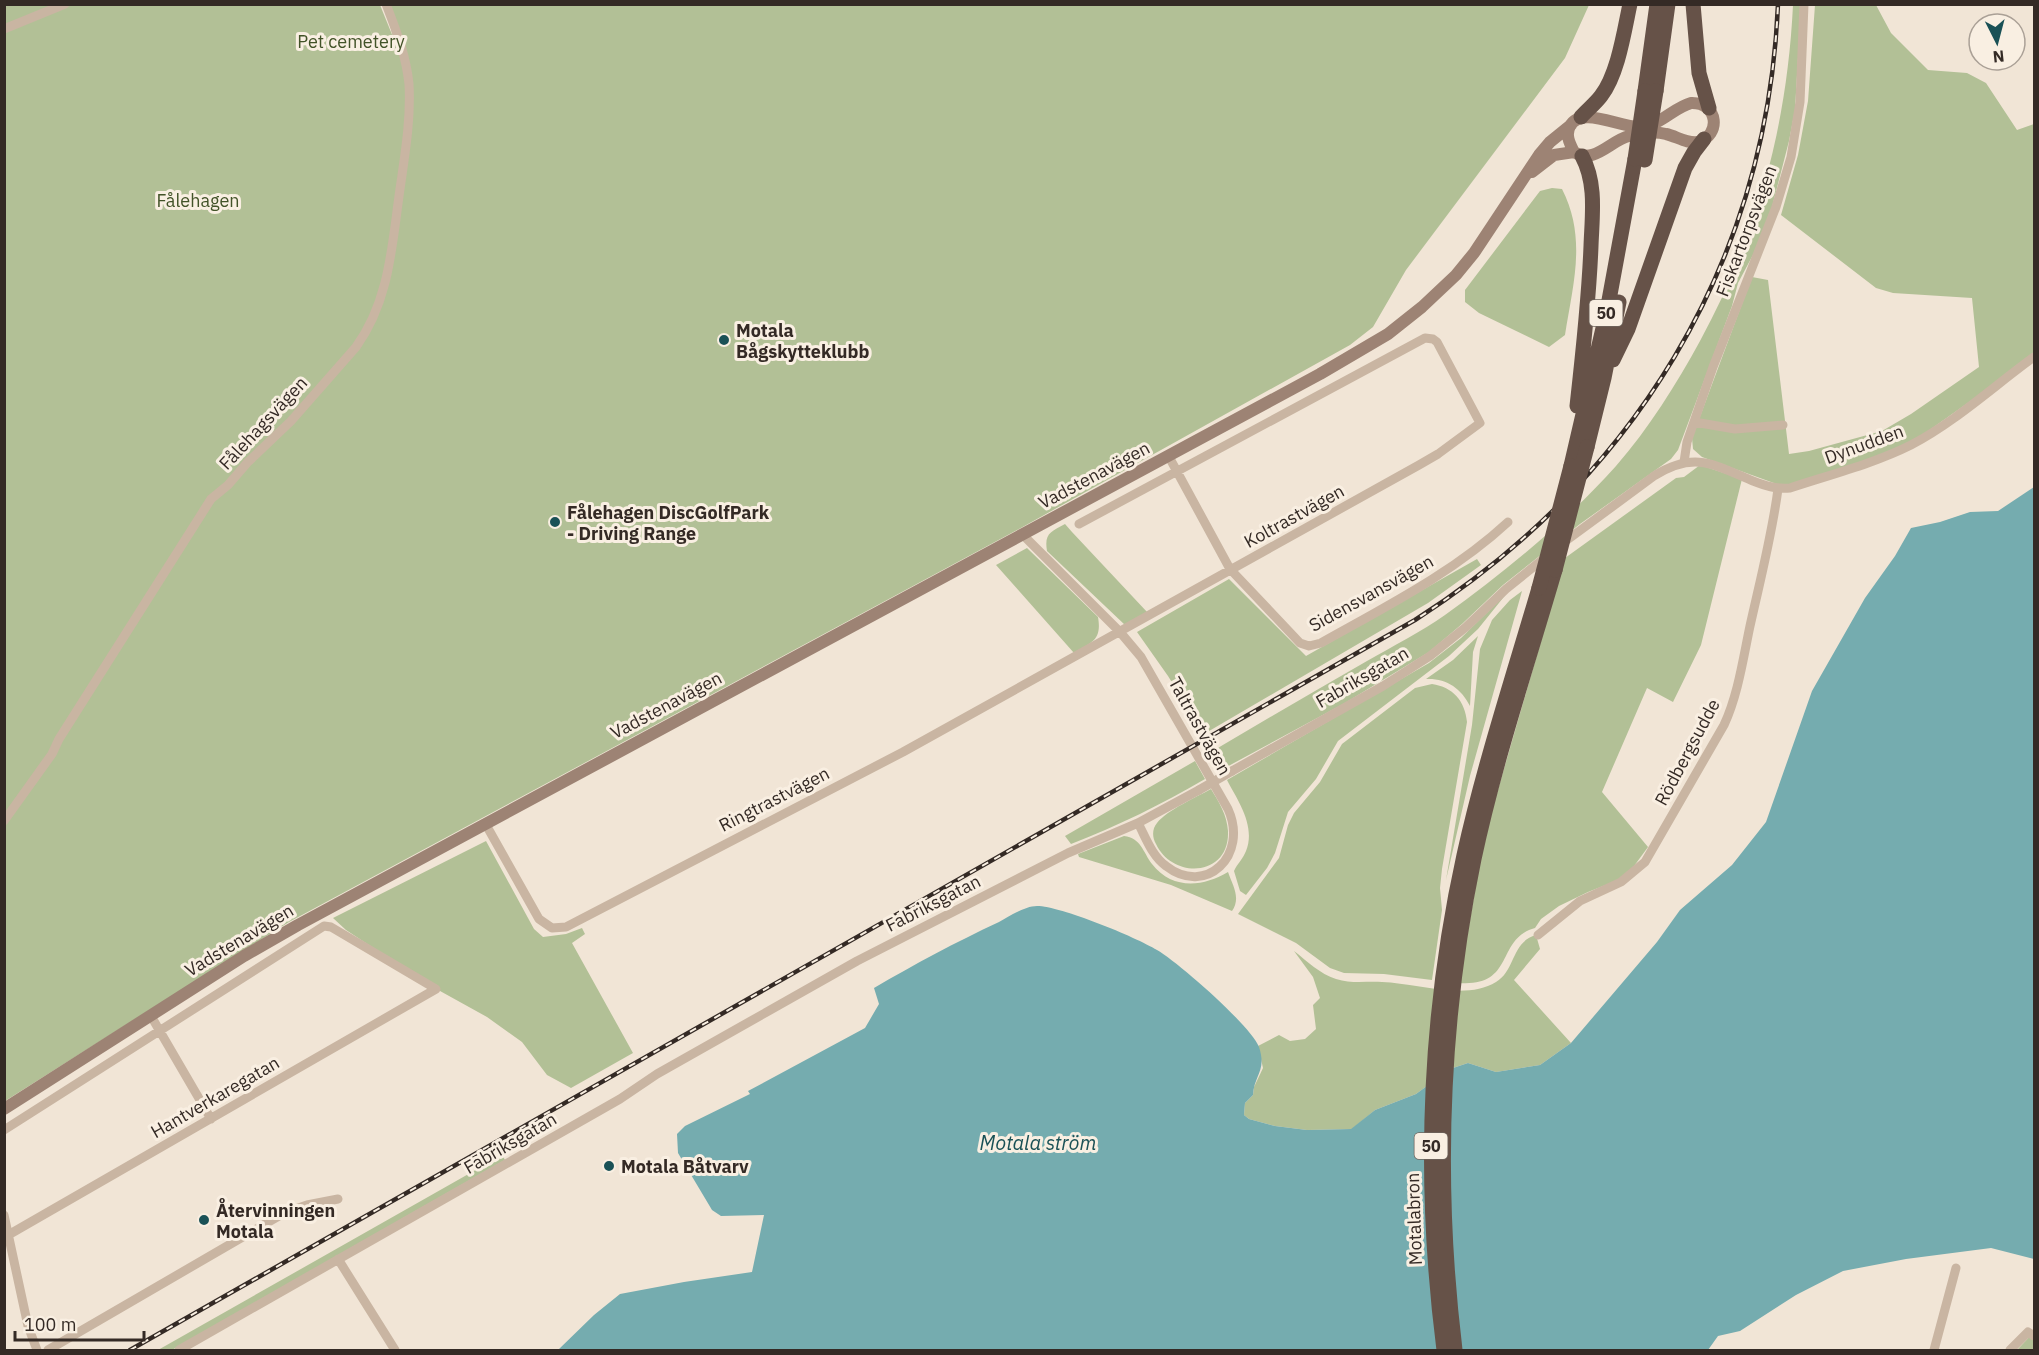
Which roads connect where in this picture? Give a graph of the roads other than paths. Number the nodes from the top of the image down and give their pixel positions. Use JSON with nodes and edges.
{"nodes":[{"id":1,"x":65,"y":4,"type":"edge"},
{"id":2,"x":386,"y":4,"type":"edge"},
{"id":3,"x":1630,"y":4,"type":"edge"},
{"id":4,"x":1657,"y":4,"type":"edge"},
{"id":5,"x":1668,"y":4,"type":"edge"},
{"id":6,"x":1693,"y":4,"type":"edge"},
{"id":7,"x":1804,"y":4,"type":"edge"},
{"id":8,"x":4,"y":29,"type":"edge"},
{"id":9,"x":1651,"y":91,"type":"junction"},
{"id":10,"x":1709,"y":108,"type":"junction"},
{"id":11,"x":1576,"y":121,"type":"junction"},
{"id":12,"x":1704,"y":139,"type":"junction"},
{"id":13,"x":1578,"y":154,"type":"junction"},
{"id":14,"x":1640,"y":159,"type":"junction"},
{"id":15,"x":1524,"y":178,"type":"junction"},
{"id":16,"x":2034,"y":357,"type":"edge"},
{"id":17,"x":1604,"y":378,"type":"junction"},
{"id":18,"x":1694,"y":422,"type":"junction"},
{"id":19,"x":1480,"y":423,"type":"joint"},
{"id":20,"x":1783,"y":424,"type":"dead end"},
{"id":21,"x":1168,"y":455,"type":"junction"},
{"id":22,"x":1684,"y":462,"type":"junction"},
{"id":23,"x":1571,"y":466,"type":"junction"},
{"id":24,"x":1177,"y":471,"type":"junction"},
{"id":25,"x":1778,"y":489,"type":"junction"},
{"id":26,"x":1508,"y":522,"type":"dead end"},
{"id":27,"x":1079,"y":524,"type":"dead end"},
{"id":28,"x":1022,"y":534,"type":"junction"},
{"id":29,"x":1230,"y":569,"type":"junction"},
{"id":30,"x":1120,"y":632,"type":"junction"},
{"id":31,"x":4,"y":821,"type":"edge"},
{"id":32,"x":485,"y":823,"type":"junction"},
{"id":33,"x":1138,"y":823,"type":"junction"},
{"id":34,"x":332,"y":927,"type":"joint"},
{"id":35,"x":1538,"y":935,"type":"dead end"},
{"id":36,"x":1453,"y":943,"type":"junction"},
{"id":37,"x":151,"y":1016,"type":"junction"},
{"id":38,"x":160,"y":1031,"type":"junction"},
{"id":39,"x":4,"y":1109,"type":"edge"},
{"id":40,"x":211,"y":1119,"type":"junction"},
{"id":41,"x":4,"y":1130,"type":"edge"},
{"id":42,"x":338,"y":1199,"type":"dead end"},
{"id":43,"x":4,"y":1215,"type":"edge"},
{"id":44,"x":10,"y":1234,"type":"junction"},
{"id":45,"x":338,"y":1259,"type":"junction"},
{"id":46,"x":1956,"y":1268,"type":"dead end"},
{"id":47,"x":2031,"y":1334,"type":"edge"},
{"id":48,"x":37,"y":1350,"type":"edge"},
{"id":49,"x":48,"y":1350,"type":"edge"},
{"id":50,"x":179,"y":1350,"type":"edge"},
{"id":51,"x":395,"y":1350,"type":"edge"},
{"id":52,"x":1444,"y":1350,"type":"edge"},
{"id":53,"x":1455,"y":1350,"type":"edge"},
{"id":54,"x":1934,"y":1350,"type":"edge"},
{"id":55,"x":2010,"y":1350,"type":"edge"}],
"edges":[{"from":1,"to":8,"type":"street"},
{"from":2,"to":31,"type":"street","name":"Fålehagsvägen"},
{"from":3,"to":11,"type":"highway"},
{"from":4,"to":9,"type":"highway","number":"50"},
{"from":5,"to":9,"type":"highway","number":"50"},
{"from":6,"to":10,"type":"highway"},
{"from":7,"to":18,"type":"street","name":"Fiskartorpsvägen"},
{"from":9,"to":14,"type":"highway","number":"50","bridge":true},
{"from":10,"to":11,"type":"main road"},
{"from":10,"to":12,"type":"main road"},
{"from":11,"to":13,"type":"main road"},
{"from":11,"to":15,"type":"main road","name":"Vadstenavägen"},
{"from":12,"to":13,"type":"main road","name":"Vadstenavägen"},
{"from":12,"to":17,"type":"highway"},
{"from":13,"to":15,"type":"main road","name":"Vadstenavägen"},
{"from":13,"to":23,"type":"highway","number":"50"},
{"from":14,"to":17,"type":"highway","number":"50"},
{"from":14,"to":23,"type":"highway","number":"50"},
{"from":15,"to":21,"type":"main road","name":"Vadstenavägen"},
{"from":16,"to":25,"type":"street","name":"Dynudden"},
{"from":17,"to":36,"type":"highway","number":"50","bridge":true},
{"from":18,"to":20,"type":"street"},
{"from":18,"to":22,"type":"street","name":"Fiskartorpsvägen"},
{"from":19,"to":24,"type":"street","name":"Vadstenavägen"},
{"from":19,"to":29,"type":"street","name":"Koltrastvägen"},
{"from":21,"to":24,"type":"street","name":"Sidensvansvägen"},
{"from":21,"to":28,"type":"main road","name":"Vadstenavägen"},
{"from":22,"to":25,"type":"street"},
{"from":22,"to":33,"type":"street","name":"Fabriksgatan","bridge":true},
{"from":23,"to":36,"type":"highway","number":"50","bridge":true},
{"from":24,"to":27,"type":"street","name":"Vadstenavägen"},
{"from":24,"to":29,"type":"street","name":"Sidensvansvägen"},
{"from":25,"to":35,"type":"street","name":"Rödbergsudde"},
{"from":26,"to":29,"type":"street","name":"Sidensvansvägen"},
{"from":28,"to":30,"type":"street","name":"Taltrastvägen"},
{"from":28,"to":32,"type":"main road","name":"Vadstenavägen"},
{"from":29,"to":30,"type":"street","name":"Koltrastvägen"},
{"from":30,"to":32,"type":"street","name":"Ringtrastvägen"},
{"from":30,"to":33,"type":"street","name":"Taltrastvägen"},
{"from":32,"to":37,"type":"main road","name":"Vadstenavägen"},
{"from":33,"to":45,"type":"street","name":"Fabriksgatan"},
{"from":34,"to":38,"type":"street","name":"Vadstenavägen"},
{"from":34,"to":40,"type":"street","name":"Hantverkaregatan"},
{"from":36,"to":52,"type":"highway","name":"Motalabron","number":"50"},
{"from":36,"to":53,"type":"highway","name":"Motalabron","number":"50"},
{"from":37,"to":38,"type":"street"},
{"from":37,"to":39,"type":"main road","name":"Vadstenavägen"},
{"from":38,"to":40,"type":"street"},
{"from":38,"to":41,"type":"street","name":"Vadstenavägen"},
{"from":40,"to":44,"type":"street","name":"Hantverkaregatan"},
{"from":42,"to":49,"type":"street"},
{"from":43,"to":44,"type":"street"},
{"from":44,"to":48,"type":"street"},
{"from":45,"to":50,"type":"street","name":"Fabriksgatan"},
{"from":45,"to":51,"type":"street"},
{"from":46,"to":54,"type":"street"},
{"from":47,"to":55,"type":"street"}]}
